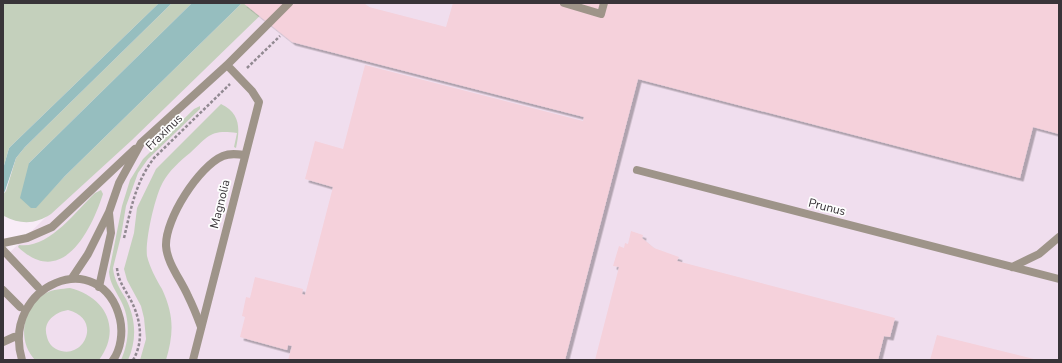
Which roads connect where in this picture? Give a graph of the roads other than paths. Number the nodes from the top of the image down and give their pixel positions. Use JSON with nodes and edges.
{"nodes":[{"id":1,"x":289,"y":3,"type":"edge"},
{"id":2,"x":564,"y":3,"type":"edge"},
{"id":3,"x":604,"y":3,"type":"edge"},
{"id":4,"x":227,"y":65,"type":"junction"},
{"id":5,"x":141,"y":143,"type":"junction"},
{"id":6,"x":244,"y":155,"type":"junction"},
{"id":7,"x":637,"y":170,"type":"dead end"},
{"id":8,"x":109,"y":212,"type":"junction"},
{"id":9,"x":1059,"y":237,"type":"edge"},
{"id":10,"x":3,"y":243,"type":"edge"},
{"id":11,"x":3,"y":250,"type":"edge"},
{"id":12,"x":1012,"y":267,"type":"junction"},
{"id":13,"x":72,"y":278,"type":"junction"},
{"id":14,"x":1059,"y":280,"type":"edge"},
{"id":15,"x":38,"y":287,"type":"junction"},
{"id":16,"x":99,"y":288,"type":"junction"},
{"id":17,"x":3,"y":290,"type":"edge"},
{"id":18,"x":20,"y":307,"type":"junction"},
{"id":19,"x":201,"y":327,"type":"junction"},
{"id":20,"x":14,"y":337,"type":"junction"},
{"id":21,"x":3,"y":342,"type":"edge"},
{"id":22,"x":22,"y":360,"type":"edge"},
{"id":23,"x":113,"y":360,"type":"edge"},
{"id":24,"x":193,"y":360,"type":"edge"}],
"edges":[{"from":1,"to":4,"type":"street","name":"Fraxinus"},
{"from":2,"to":3,"type":"street"},
{"from":4,"to":5,"type":"street","name":"Fraxinus"},
{"from":4,"to":6,"type":"street","name":"Magnolia"},
{"from":5,"to":8,"type":"street","name":"Fraxinus"},
{"from":5,"to":10,"type":"street"},
{"from":6,"to":19,"type":"street","name":"Magnolia"},
{"from":6,"to":19,"type":"street"},
{"from":7,"to":12,"type":"street","name":"Prunus"},
{"from":8,"to":13,"type":"street","name":"Fraxinus"},
{"from":8,"to":16,"type":"street","name":"Fraxinus"},
{"from":9,"to":12,"type":"street"},
{"from":11,"to":15,"type":"street"},
{"from":12,"to":14,"type":"street","name":"Prunus"},
{"from":13,"to":15,"type":"street"},
{"from":13,"to":16,"type":"street"},
{"from":15,"to":18,"type":"street"},
{"from":16,"to":23,"type":"street"},
{"from":17,"to":18,"type":"street"},
{"from":18,"to":20,"type":"street"},
{"from":19,"to":24,"type":"street","name":"Magnolia"},
{"from":20,"to":21,"type":"street"},
{"from":20,"to":22,"type":"street"}]}
